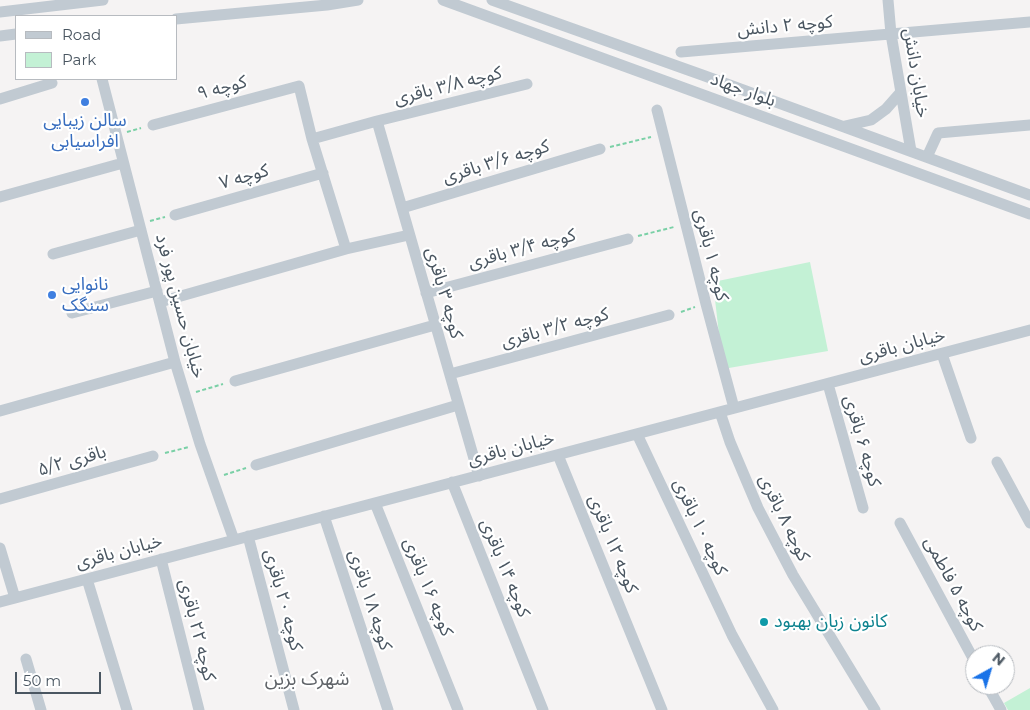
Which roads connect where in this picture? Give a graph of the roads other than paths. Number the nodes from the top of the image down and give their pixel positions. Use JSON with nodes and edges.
{"nodes":[{"id":1,"x":103,"y":0,"type":"edge"},
{"id":2,"x":355,"y":0,"type":"edge"},
{"id":3,"x":443,"y":0,"type":"edge"},
{"id":4,"x":492,"y":0,"type":"edge"},
{"id":5,"x":518,"y":0,"type":"edge"},
{"id":6,"x":888,"y":0,"type":"edge"},
{"id":7,"x":0,"y":12,"type":"edge"},
{"id":8,"x":526,"y":13,"type":"junction"},
{"id":9,"x":178,"y":19,"type":"edge"},
{"id":10,"x":1030,"y":22,"type":"edge"},
{"id":11,"x":15,"y":34,"type":"edge"},
{"id":12,"x":891,"y":34,"type":"junction"},
{"id":13,"x":0,"y":36,"type":"edge"},
{"id":14,"x":681,"y":52,"type":"dead end"},
{"id":15,"x":102,"y":80,"type":"edge"},
{"id":16,"x":52,"y":83,"type":"dead end"},
{"id":17,"x":527,"y":84,"type":"dead end"},
{"id":18,"x":901,"y":92,"type":"junction"},
{"id":19,"x":0,"y":99,"type":"edge"},
{"id":20,"x":657,"y":110,"type":"dead end"},
{"id":21,"x":377,"y":120,"type":"junction"},
{"id":22,"x":153,"y":124,"type":"road end"},
{"id":23,"x":1030,"y":125,"type":"edge"},
{"id":24,"x":844,"y":126,"type":"junction"},
{"id":25,"x":312,"y":139,"type":"junction"},
{"id":26,"x":600,"y":149,"type":"road end"},
{"id":27,"x":911,"y":150,"type":"junction"},
{"id":28,"x":927,"y":157,"type":"junction"},
{"id":29,"x":123,"y":163,"type":"junction"},
{"id":30,"x":323,"y":172,"type":"junction"},
{"id":31,"x":1030,"y":194,"type":"edge"},
{"id":32,"x":0,"y":197,"type":"edge"},
{"id":33,"x":402,"y":208,"type":"junction"},
{"id":34,"x":175,"y":214,"type":"road end"},
{"id":35,"x":1030,"y":214,"type":"edge"},
{"id":36,"x":140,"y":228,"type":"junction"},
{"id":37,"x":409,"y":234,"type":"junction"},
{"id":38,"x":628,"y":239,"type":"road end"},
{"id":39,"x":346,"y":249,"type":"junction"},
{"id":40,"x":53,"y":254,"type":"dead end"},
{"id":41,"x":426,"y":293,"type":"junction"},
{"id":42,"x":159,"y":296,"type":"junction"},
{"id":43,"x":72,"y":313,"type":"dead end"},
{"id":44,"x":669,"y":315,"type":"road end"},
{"id":45,"x":435,"y":325,"type":"junction"},
{"id":46,"x":1030,"y":330,"type":"edge"},
{"id":47,"x":942,"y":354,"type":"junction"},
{"id":48,"x":176,"y":362,"type":"junction"},
{"id":49,"x":450,"y":374,"type":"junction"},
{"id":50,"x":235,"y":381,"type":"road end"},
{"id":51,"x":828,"y":384,"type":"junction"},
{"id":52,"x":458,"y":405,"type":"junction"},
{"id":53,"x":734,"y":408,"type":"junction"},
{"id":54,"x":0,"y":411,"type":"edge"},
{"id":55,"x":720,"y":412,"type":"junction"},
{"id":56,"x":637,"y":434,"type":"junction"},
{"id":57,"x":971,"y":438,"type":"dead end"},
{"id":58,"x":558,"y":455,"type":"junction"},
{"id":59,"x":153,"y":456,"type":"road end"},
{"id":60,"x":997,"y":462,"type":"dead end"},
{"id":61,"x":256,"y":465,"type":"road end"},
{"id":62,"x":479,"y":476,"type":"junction"},
{"id":63,"x":452,"y":482,"type":"junction"},
{"id":64,"x":0,"y":499,"type":"edge"},
{"id":65,"x":375,"y":503,"type":"junction"},
{"id":66,"x":863,"y":508,"type":"dead end"},
{"id":67,"x":324,"y":516,"type":"junction"},
{"id":68,"x":900,"y":523,"type":"dead end"},
{"id":69,"x":1030,"y":523,"type":"edge"},
{"id":70,"x":248,"y":536,"type":"junction"},
{"id":71,"x":234,"y":540,"type":"junction"},
{"id":72,"x":0,"y":548,"type":"edge"},
{"id":73,"x":161,"y":559,"type":"junction"},
{"id":74,"x":87,"y":579,"type":"junction"},
{"id":75,"x":15,"y":598,"type":"junction"},
{"id":76,"x":0,"y":602,"type":"edge"},
{"id":77,"x":966,"y":645,"type":"edge"},
{"id":78,"x":26,"y":659,"type":"dead end"},
{"id":79,"x":993,"y":695,"type":"edge"},
{"id":80,"x":293,"y":706,"type":"edge"},
{"id":81,"x":41,"y":710,"type":"edge"},
{"id":82,"x":127,"y":710,"type":"edge"},
{"id":83,"x":199,"y":710,"type":"edge"},
{"id":84,"x":388,"y":710,"type":"edge"},
{"id":85,"x":458,"y":710,"type":"edge"},
{"id":86,"x":542,"y":710,"type":"edge"},
{"id":87,"x":662,"y":710,"type":"edge"},
{"id":88,"x":774,"y":710,"type":"edge"},
{"id":89,"x":875,"y":710,"type":"edge"},
{"id":90,"x":1001,"y":710,"type":"edge"}],
"edges":[{"from":1,"to":7,"type":"street"},
{"from":2,"to":9,"type":"street"},
{"from":3,"to":35,"type":"street","name":"بلوار جهاد"},
{"from":4,"to":8,"type":"street","name":"بلوار جهاد"},
{"from":5,"to":8,"type":"street"},
{"from":6,"to":12,"type":"street","name":"خیابان دانش"},
{"from":8,"to":24,"type":"street","name":"بلوار جهاد"},
{"from":10,"to":12,"type":"street","name":"کوچه ۲ دانش"},
{"from":11,"to":13,"type":"street"},
{"from":12,"to":14,"type":"street","name":"کوچه ۲ دانش"},
{"from":12,"to":18,"type":"street","name":"خیابان دانش"},
{"from":15,"to":29,"type":"street","name":"خیابان حسین پور فرد"},
{"from":16,"to":19,"type":"street"},
{"from":17,"to":21,"type":"street","name":"کوچه ۳/۸ باقری"},
{"from":18,"to":24,"type":"street"},
{"from":18,"to":27,"type":"street","name":"خیابان دانش"},
{"from":20,"to":53,"type":"street","name":"کوچه ۱ باقری"},
{"from":21,"to":25,"type":"street","name":"کوچه ۳/۸ باقری"},
{"from":21,"to":33,"type":"street","name":"کوچه ۳ باقری"},
{"from":22,"to":25,"type":"street","name":"کوچه ۹"},
{"from":23,"to":28,"type":"street"},
{"from":24,"to":27,"type":"street","name":"بلوار جهاد"},
{"from":25,"to":30,"type":"street"},
{"from":26,"to":33,"type":"street","name":"کوچه ۳/۶ باقری"},
{"from":27,"to":28,"type":"street","name":"بلوار جهاد"},
{"from":28,"to":31,"type":"street","name":"بلوار جهاد"},
{"from":29,"to":32,"type":"street"},
{"from":29,"to":36,"type":"street","name":"خیابان حسین پور فرد"},
{"from":30,"to":34,"type":"street","name":"کوچه ۷"},
{"from":30,"to":39,"type":"street"},
{"from":33,"to":37,"type":"street","name":"کوچه ۳ باقری"},
{"from":36,"to":40,"type":"street"},
{"from":36,"to":42,"type":"street","name":"خیابان حسین پور فرد"},
{"from":37,"to":39,"type":"street"},
{"from":37,"to":41,"type":"street","name":"کوچه ۳ باقری"},
{"from":38,"to":41,"type":"street","name":"کوچه ۳/۴ باقری"},
{"from":39,"to":42,"type":"street"},
{"from":41,"to":45,"type":"street","name":"کوچه ۳ باقری"},
{"from":42,"to":43,"type":"street"},
{"from":42,"to":48,"type":"street","name":"خیابان حسین پور فرد"},
{"from":44,"to":49,"type":"street","name":"کوچه ۳/۲ باقری"},
{"from":45,"to":49,"type":"street","name":"کوچه ۳ باقری"},
{"from":45,"to":50,"type":"street"},
{"from":46,"to":47,"type":"street","name":"خیابان باقری"},
{"from":47,"to":51,"type":"street","name":"خیابان باقری"},
{"from":47,"to":57,"type":"street"},
{"from":48,"to":54,"type":"street"},
{"from":48,"to":71,"type":"street","name":"خیابان حسین پور فرد"},
{"from":49,"to":52,"type":"street","name":"کوچه ۳ باقری"},
{"from":51,"to":53,"type":"street","name":"خیابان باقری"},
{"from":51,"to":66,"type":"street","name":"کوچه ۶ باقری"},
{"from":52,"to":61,"type":"street"},
{"from":52,"to":62,"type":"street","name":"کوچه ۳ باقری"},
{"from":53,"to":55,"type":"street","name":"خیابان باقری"},
{"from":55,"to":56,"type":"street","name":"خیابان باقری"},
{"from":55,"to":89,"type":"street","name":"کوچه ۸ باقری"},
{"from":56,"to":58,"type":"street","name":"خیابان باقری"},
{"from":56,"to":88,"type":"street","name":"کوچه ۱۰ باقری"},
{"from":58,"to":62,"type":"street","name":"خیابان باقری"},
{"from":58,"to":87,"type":"street","name":"کوچه ۱۲ باقری"},
{"from":59,"to":64,"type":"street","name":"باقری ۵/۲"},
{"from":60,"to":69,"type":"street"},
{"from":62,"to":63,"type":"street","name":"خیابان باقری"},
{"from":63,"to":65,"type":"street","name":"خیابان باقری"},
{"from":63,"to":86,"type":"street","name":"کوچه ۱۴ باقری"},
{"from":65,"to":67,"type":"street","name":"خیابان باقری"},
{"from":65,"to":85,"type":"street","name":"کوچه ۱۶ باقری"},
{"from":67,"to":70,"type":"street","name":"خیابان باقری"},
{"from":67,"to":84,"type":"street","name":"کوچه ۱۸ باقری"},
{"from":68,"to":77,"type":"street","name":"کوچه ۵ فاطمی"},
{"from":70,"to":71,"type":"street","name":"خیابان باقری"},
{"from":70,"to":80,"type":"street","name":"کوچه ۲۰ باقری"},
{"from":71,"to":73,"type":"street","name":"خیابان باقری"},
{"from":72,"to":75,"type":"street"},
{"from":73,"to":74,"type":"street","name":"خیابان باقری"},
{"from":73,"to":83,"type":"street","name":"کوچه ۲۲ باقری"},
{"from":74,"to":75,"type":"street","name":"خیابان باقری"},
{"from":74,"to":82,"type":"street"},
{"from":75,"to":76,"type":"street","name":"خیابان باقری"},
{"from":78,"to":81,"type":"street"},
{"from":79,"to":90,"type":"street"}]}
